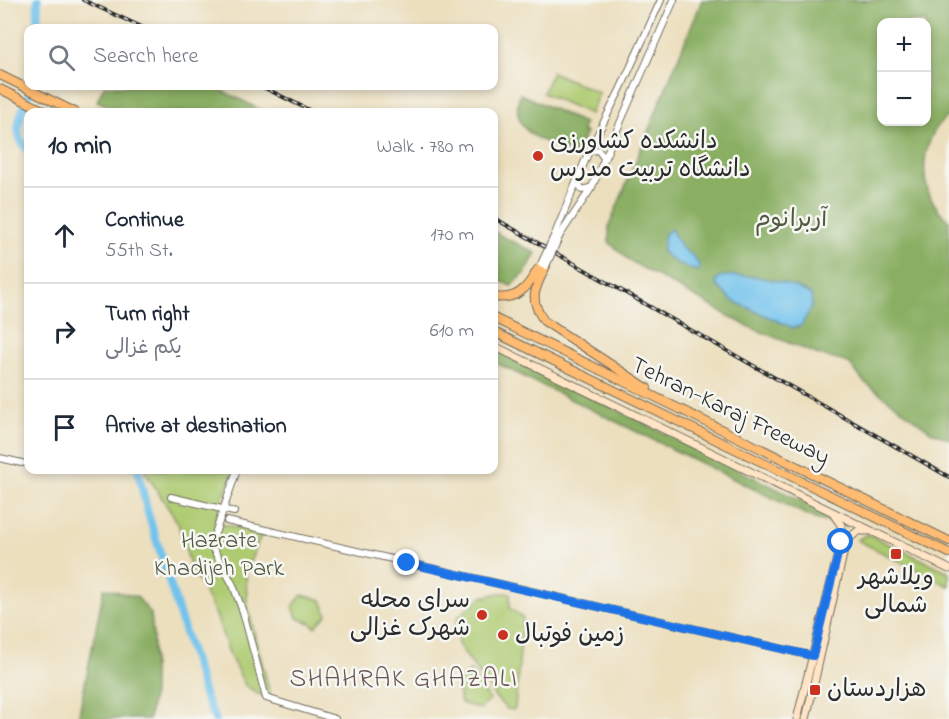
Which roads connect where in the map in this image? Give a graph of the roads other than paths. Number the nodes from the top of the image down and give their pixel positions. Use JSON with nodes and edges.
{"nodes":[{"id":1,"x":661,"y":0,"type":"edge"},
{"id":2,"x":674,"y":0,"type":"edge"},
{"id":3,"x":0,"y":75,"type":"edge"},
{"id":4,"x":24,"y":86,"type":"edge"},
{"id":5,"x":31,"y":90,"type":"edge"},
{"id":6,"x":4,"y":91,"type":"edge"},
{"id":7,"x":38,"y":108,"type":"edge"},
{"id":8,"x":67,"y":108,"type":"edge"},
{"id":9,"x":589,"y":151,"type":"junction"},
{"id":10,"x":604,"y":158,"type":"junction"},
{"id":11,"x":577,"y":180,"type":"junction"},
{"id":12,"x":592,"y":187,"type":"junction"},
{"id":13,"x":557,"y":234,"type":"junction"},
{"id":14,"x":543,"y":265,"type":"junction"},
{"id":15,"x":498,"y":297,"type":"edge"},
{"id":16,"x":498,"y":320,"type":"edge"},
{"id":17,"x":498,"y":334,"type":"edge"},
{"id":18,"x":498,"y":348,"type":"edge"},
{"id":19,"x":672,"y":405,"type":"junction"},
{"id":20,"x":0,"y":458,"type":"edge"},
{"id":21,"x":22,"y":463,"type":"dead end"},
{"id":22,"x":236,"y":474,"type":"edge"},
{"id":23,"x":171,"y":497,"type":"dead end"},
{"id":24,"x":222,"y":510,"type":"junction"},
{"id":25,"x":234,"y":512,"type":"dead end"},
{"id":26,"x":833,"y":513,"type":"junction"},
{"id":27,"x":227,"y":521,"type":"dead end"},
{"id":28,"x":871,"y":531,"type":"junction"},
{"id":29,"x":949,"y":541,"type":"edge"},
{"id":30,"x":844,"y":542,"type":"junction"},
{"id":31,"x":949,"y":553,"type":"edge"},
{"id":32,"x":949,"y":569,"type":"edge"},
{"id":33,"x":817,"y":657,"type":"junction"},
{"id":34,"x":335,"y":719,"type":"edge"},
{"id":35,"x":797,"y":719,"type":"edge"},
{"id":36,"x":806,"y":719,"type":"edge"}],
"edges":[{"from":1,"to":9,"type":"street"},
{"from":2,"to":10,"type":"street"},
{"from":3,"to":4,"type":"highway"},
{"from":5,"to":8,"type":"highway"},
{"from":6,"to":7,"type":"highway"},
{"from":9,"to":10,"type":"street"},
{"from":9,"to":11,"type":"street"},
{"from":10,"to":12,"type":"street"},
{"from":11,"to":12,"type":"street"},
{"from":11,"to":13,"type":"street"},
{"from":12,"to":13,"type":"street"},
{"from":13,"to":14,"type":"street","bridge":true},
{"from":14,"to":15,"type":"highway"},
{"from":14,"to":19,"type":"highway"},
{"from":16,"to":19,"type":"highway","name":"Tehran-Karaj Freeway"},
{"from":17,"to":31,"type":"highway","name":"Tehran-Karaj Freeway"},
{"from":18,"to":26,"type":"main road"},
{"from":19,"to":29,"type":"highway","name":"Tehran-Karaj Freeway"},
{"from":20,"to":21,"type":"street"},
{"from":22,"to":24,"type":"street"},
{"from":23,"to":24,"type":"street"},
{"from":24,"to":25,"type":"street"},
{"from":24,"to":34,"type":"street"},
{"from":26,"to":28,"type":"main road"},
{"from":26,"to":30,"type":"main road"},
{"from":27,"to":33,"type":"street"},
{"from":28,"to":30,"type":"main road"},
{"from":28,"to":32,"type":"main road"},
{"from":30,"to":33,"type":"main road"},
{"from":33,"to":35,"type":"main road"},
{"from":33,"to":36,"type":"main road"}]}
